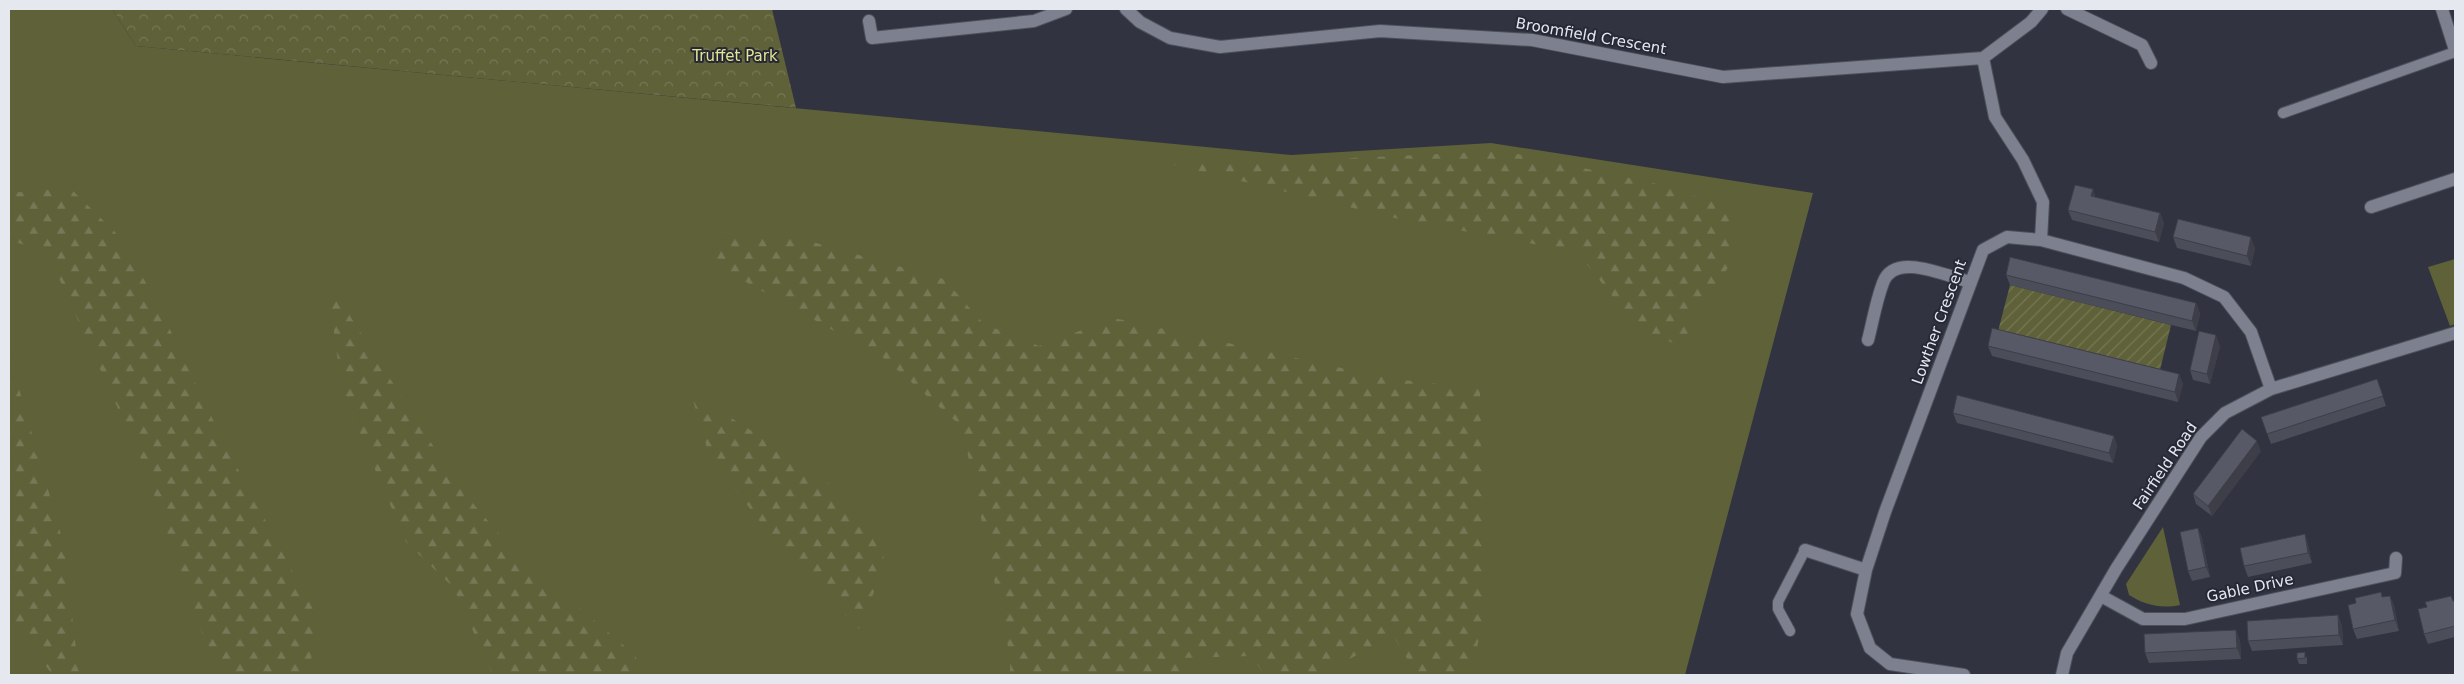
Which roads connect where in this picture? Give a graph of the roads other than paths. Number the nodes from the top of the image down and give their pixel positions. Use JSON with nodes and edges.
{"nodes":[{"id":1,"x":1066,"y":9,"type":"edge"},
{"id":2,"x":1126,"y":9,"type":"edge"},
{"id":3,"x":2042,"y":9,"type":"edge"},
{"id":4,"x":2067,"y":9,"type":"edge"},
{"id":5,"x":2442,"y":9,"type":"edge"},
{"id":6,"x":869,"y":22,"type":"dead end"},
{"id":7,"x":2455,"y":51,"type":"edge"},
{"id":8,"x":1983,"y":58,"type":"junction"},
{"id":9,"x":2151,"y":63,"type":"dead end"},
{"id":10,"x":2282,"y":113,"type":"dead end"},
{"id":11,"x":2455,"y":179,"type":"edge"},
{"id":12,"x":2371,"y":207,"type":"dead end"},
{"id":13,"x":2041,"y":240,"type":"junction"},
{"id":14,"x":1970,"y":282,"type":"junction"},
{"id":15,"x":2455,"y":332,"type":"edge"},
{"id":16,"x":1868,"y":340,"type":"dead end"},
{"id":17,"x":2271,"y":389,"type":"junction"},
{"id":18,"x":1805,"y":550,"type":"joint"},
{"id":19,"x":2396,"y":558,"type":"dead end"},
{"id":20,"x":1866,"y":570,"type":"junction"},
{"id":21,"x":2101,"y":596,"type":"junction"},
{"id":22,"x":1790,"y":631,"type":"dead end"},
{"id":23,"x":1888,"y":670,"type":"edge"},
{"id":24,"x":1964,"y":675,"type":"edge"},
{"id":25,"x":2062,"y":675,"type":"edge"}],
"edges":[{"from":1,"to":6,"type":"street"},
{"from":2,"to":8,"type":"street","name":"Broomfield Crescent"},
{"from":3,"to":8,"type":"street"},
{"from":4,"to":9,"type":"street"},
{"from":5,"to":7,"type":"street"},
{"from":7,"to":10,"type":"lane"},
{"from":8,"to":13,"type":"street"},
{"from":11,"to":12,"type":"street"},
{"from":13,"to":14,"type":"street","name":"Lowther Crescent"},
{"from":13,"to":17,"type":"street","name":"Lowther Crescent"},
{"from":14,"to":16,"type":"street"},
{"from":14,"to":20,"type":"street","name":"Lowther Crescent"},
{"from":15,"to":17,"type":"street","name":"Fairfield Road"},
{"from":17,"to":21,"type":"street","name":"Fairfield Road"},
{"from":18,"to":20,"type":"street"},
{"from":18,"to":22,"type":"lane"},
{"from":19,"to":21,"type":"street","name":"Gable Drive"},
{"from":20,"to":23,"type":"street","name":"Lowther Crescent"},
{"from":21,"to":25,"type":"street","name":"Fairfield Road"},
{"from":23,"to":24,"type":"street","name":"Lowther Crescent"}]}
